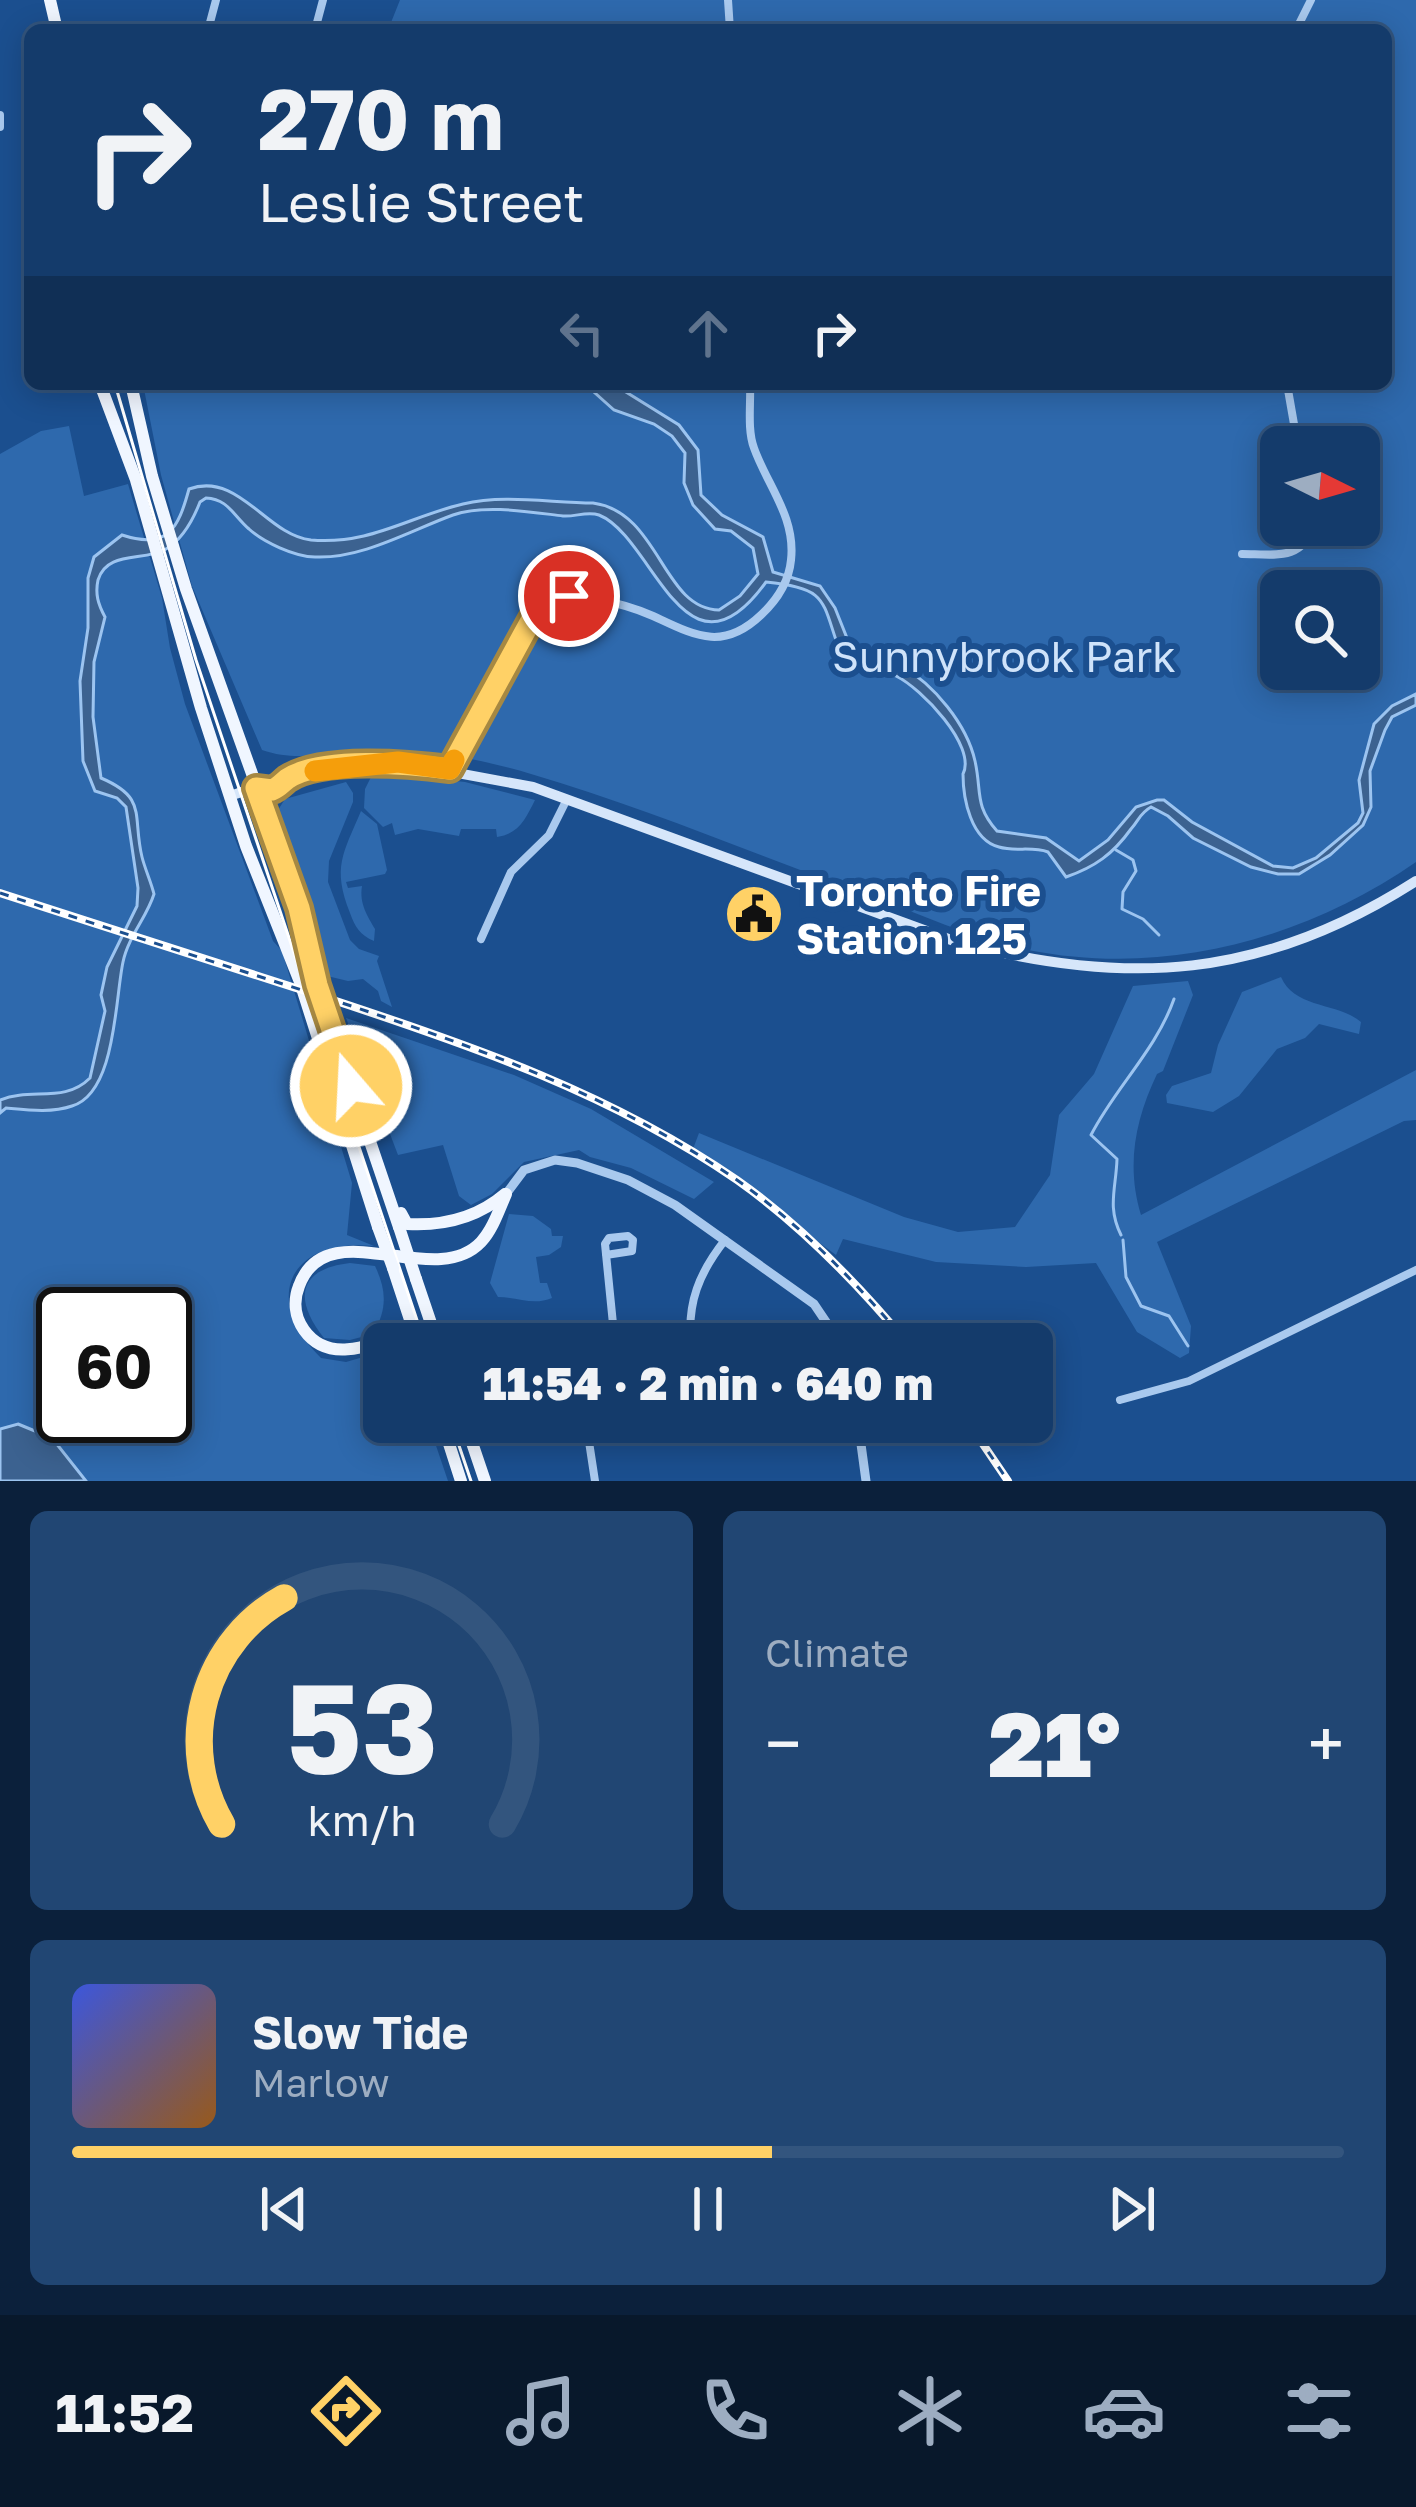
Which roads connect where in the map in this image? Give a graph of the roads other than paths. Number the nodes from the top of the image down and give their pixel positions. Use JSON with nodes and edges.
{"nodes":[{"id":1,"x":0,"y":115,"type":"edge"},
{"id":2,"x":0,"y":127,"type":"edge"},
{"id":3,"x":102,"y":390,"type":"edge"},
{"id":4,"x":132,"y":390,"type":"edge"},
{"id":5,"x":750,"y":390,"type":"edge"},
{"id":6,"x":1288,"y":390,"type":"edge"},
{"id":7,"x":1294,"y":426,"type":"edge"},
{"id":8,"x":1301,"y":546,"type":"edge"},
{"id":9,"x":1242,"y":554,"type":"dead end"},
{"id":10,"x":450,"y":769,"type":"junction"},
{"id":11,"x":256,"y":788,"type":"junction"},
{"id":12,"x":232,"y":795,"type":"junction"},
{"id":13,"x":567,"y":799,"type":"junction"},
{"id":14,"x":1416,"y":881,"type":"edge"},
{"id":15,"x":481,"y":939,"type":"dead end"},
{"id":16,"x":367,"y":1131,"type":"junction"},
{"id":17,"x":506,"y":1193,"type":"junction"},
{"id":18,"x":725,"y":1240,"type":"junction"},
{"id":19,"x":606,"y":1255,"type":"dead end"},
{"id":20,"x":1416,"y":1270,"type":"edge"},
{"id":21,"x":411,"y":1323,"type":"edge"},
{"id":22,"x":431,"y":1323,"type":"edge"},
{"id":23,"x":613,"y":1323,"type":"edge"},
{"id":24,"x":692,"y":1323,"type":"edge"},
{"id":25,"x":827,"y":1323,"type":"edge"},
{"id":26,"x":363,"y":1346,"type":"edge"},
{"id":27,"x":1120,"y":1400,"type":"dead end"},
{"id":28,"x":449,"y":1443,"type":"edge"},
{"id":29,"x":472,"y":1443,"type":"edge"},
{"id":30,"x":589,"y":1443,"type":"edge"},
{"id":31,"x":860,"y":1443,"type":"edge"},
{"id":32,"x":461,"y":1481,"type":"edge"},
{"id":33,"x":485,"y":1481,"type":"edge"},
{"id":34,"x":595,"y":1481,"type":"edge"},
{"id":35,"x":866,"y":1481,"type":"edge"}],
"edges":[{"from":1,"to":2,"type":"street"},
{"from":3,"to":12,"type":"main road"},
{"from":4,"to":11,"type":"main road"},
{"from":5,"to":10,"type":"street"},
{"from":6,"to":7,"type":"street"},
{"from":8,"to":9,"type":"street"},
{"from":10,"to":11,"type":"main road"},
{"from":10,"to":13,"type":"main road"},
{"from":11,"to":12,"type":"main road"},
{"from":11,"to":16,"type":"main road"},
{"from":12,"to":21,"type":"main road","bridge":true},
{"from":13,"to":14,"type":"main road"},
{"from":13,"to":15,"type":"street"},
{"from":16,"to":17,"type":"main road"},
{"from":16,"to":22,"type":"main road","bridge":true},
{"from":17,"to":18,"type":"street"},
{"from":17,"to":26,"type":"main road"},
{"from":18,"to":24,"type":"street"},
{"from":18,"to":25,"type":"street"},
{"from":19,"to":23,"type":"street"},
{"from":20,"to":27,"type":"street"},
{"from":28,"to":32,"type":"main road"},
{"from":29,"to":33,"type":"main road"},
{"from":30,"to":34,"type":"street"},
{"from":31,"to":35,"type":"street"}]}
